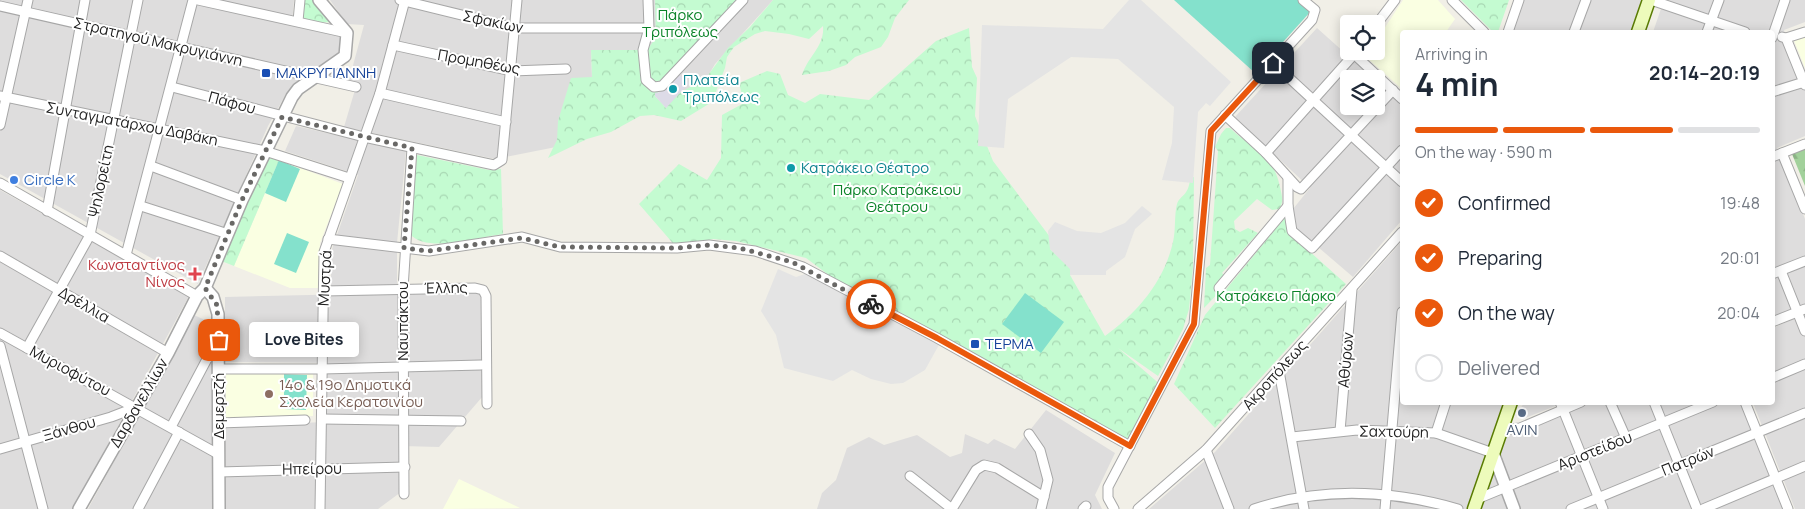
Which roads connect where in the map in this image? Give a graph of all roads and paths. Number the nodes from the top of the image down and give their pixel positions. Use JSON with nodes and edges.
{"nodes":[{"id":1,"x":28,"y":0,"type":"edge"},
{"id":2,"x":85,"y":0,"type":"edge"},
{"id":3,"x":138,"y":0,"type":"edge"},
{"id":4,"x":193,"y":0,"type":"edge"},
{"id":5,"x":198,"y":0,"type":"edge"},
{"id":6,"x":300,"y":0,"type":"edge"},
{"id":7,"x":319,"y":0,"type":"edge"},
{"id":8,"x":403,"y":0,"type":"edge"},
{"id":9,"x":517,"y":0,"type":"edge"},
{"id":10,"x":648,"y":0,"type":"edge"},
{"id":11,"x":743,"y":0,"type":"edge"},
{"id":12,"x":1303,"y":0,"type":"edge"},
{"id":13,"x":1394,"y":0,"type":"edge"},
{"id":14,"x":1452,"y":0,"type":"edge"},
{"id":15,"x":1519,"y":0,"type":"edge"},
{"id":16,"x":1586,"y":0,"type":"edge"},
{"id":17,"x":1650,"y":0,"type":"edge"},
{"id":18,"x":1719,"y":0,"type":"edge"},
{"id":19,"x":1786,"y":0,"type":"edge"},
{"id":20,"x":0,"y":6,"type":"edge"},
{"id":21,"x":25,"y":11,"type":"junction"},
{"id":22,"x":1383,"y":15,"type":"edge"},
{"id":23,"x":298,"y":21,"type":"junction"},
{"id":24,"x":1712,"y":21,"type":"junction"},
{"id":25,"x":81,"y":24,"type":"junction"},
{"id":26,"x":515,"y":28,"type":"junction"},
{"id":27,"x":649,"y":28,"type":"junction"},
{"id":28,"x":1482,"y":30,"type":"edge"},
{"id":29,"x":1509,"y":30,"type":"edge"},
{"id":30,"x":1575,"y":30,"type":"edge"},
{"id":31,"x":1639,"y":30,"type":"edge"},
{"id":32,"x":1708,"y":30,"type":"edge"},
{"id":33,"x":1739,"y":30,"type":"edge"},
{"id":34,"x":1775,"y":30,"type":"edge"},
{"id":35,"x":1805,"y":32,"type":"edge"},
{"id":36,"x":347,"y":33,"type":"junction"},
{"id":37,"x":131,"y":35,"type":"junction"},
{"id":38,"x":1775,"y":36,"type":"edge"},
{"id":39,"x":1786,"y":38,"type":"junction"},
{"id":40,"x":393,"y":45,"type":"junction"},
{"id":41,"x":182,"y":46,"type":"junction"},
{"id":42,"x":1350,"y":60,"type":"edge"},
{"id":43,"x":1363,"y":60,"type":"edge"},
{"id":44,"x":1273,"y":63,"type":"junction"},
{"id":45,"x":566,"y":69,"type":"dead end"},
{"id":46,"x":512,"y":71,"type":"junction"},
{"id":47,"x":316,"y":79,"type":"junction"},
{"id":48,"x":1804,"y":83,"type":"edge"},
{"id":49,"x":172,"y":87,"type":"junction"},
{"id":50,"x":356,"y":87,"type":"dead end"},
{"id":51,"x":1393,"y":90,"type":"junction"},
{"id":52,"x":1775,"y":91,"type":"edge"},
{"id":53,"x":380,"y":92,"type":"junction"},
{"id":54,"x":3,"y":97,"type":"edge"},
{"id":55,"x":1400,"y":97,"type":"edge"},
{"id":56,"x":1313,"y":101,"type":"junction"},
{"id":57,"x":67,"y":111,"type":"junction"},
{"id":58,"x":1224,"y":115,"type":"junction"},
{"id":59,"x":282,"y":117,"type":"junction"},
{"id":60,"x":114,"y":120,"type":"junction"},
{"id":61,"x":506,"y":122,"type":"junction"},
{"id":62,"x":0,"y":125,"type":"edge"},
{"id":63,"x":160,"y":128,"type":"junction"},
{"id":64,"x":1351,"y":135,"type":"junction"},
{"id":65,"x":364,"y":137,"type":"junction"},
{"id":66,"x":1805,"y":144,"type":"edge"},
{"id":67,"x":412,"y":148,"type":"junction"},
{"id":68,"x":265,"y":151,"type":"junction"},
{"id":69,"x":1400,"y":152,"type":"edge"},
{"id":70,"x":1266,"y":154,"type":"junction"},
{"id":71,"x":1777,"y":155,"type":"edge"},
{"id":72,"x":151,"y":166,"type":"junction"},
{"id":73,"x":1387,"y":167,"type":"junction"},
{"id":74,"x":349,"y":178,"type":"junction"},
{"id":75,"x":1288,"y":178,"type":"junction"},
{"id":76,"x":1400,"y":180,"type":"edge"},
{"id":77,"x":0,"y":183,"type":"edge"},
{"id":78,"x":242,"y":200,"type":"junction"},
{"id":79,"x":141,"y":206,"type":"junction"},
{"id":80,"x":1288,"y":206,"type":"junction"},
{"id":81,"x":1805,"y":209,"type":"edge"},
{"id":82,"x":47,"y":211,"type":"junction"},
{"id":83,"x":90,"y":234,"type":"junction"},
{"id":84,"x":228,"y":234,"type":"junction"},
{"id":85,"x":1400,"y":234,"type":"edge"},
{"id":86,"x":328,"y":239,"type":"junction"},
{"id":87,"x":404,"y":248,"type":"junction"},
{"id":88,"x":0,"y":256,"type":"edge"},
{"id":89,"x":126,"y":256,"type":"junction"},
{"id":90,"x":1805,"y":261,"type":"edge"},
{"id":91,"x":1777,"y":273,"type":"edge"},
{"id":92,"x":1219,"y":288,"type":"dead end"},
{"id":93,"x":403,"y":289,"type":"junction"},
{"id":94,"x":1352,"y":289,"type":"junction"},
{"id":95,"x":60,"y":291,"type":"junction"},
{"id":96,"x":324,"y":291,"type":"junction"},
{"id":97,"x":205,"y":294,"type":"junction"},
{"id":98,"x":1801,"y":311,"type":"edge"},
{"id":99,"x":1775,"y":321,"type":"edge"},
{"id":100,"x":1805,"y":331,"type":"edge"},
{"id":101,"x":0,"y":333,"type":"edge"},
{"id":102,"x":0,"y":346,"type":"edge"},
{"id":103,"x":27,"y":348,"type":"junction"},
{"id":104,"x":1400,"y":352,"type":"edge"},
{"id":105,"x":168,"y":353,"type":"junction"},
{"id":106,"x":219,"y":354,"type":"junction"},
{"id":107,"x":1805,"y":364,"type":"edge"},
{"id":108,"x":481,"y":365,"type":"dead end"},
{"id":109,"x":403,"y":366,"type":"junction"},
{"id":110,"x":219,"y":369,"type":"junction"},
{"id":111,"x":322,"y":369,"type":"junction"},
{"id":112,"x":1279,"y":371,"type":"junction"},
{"id":113,"x":1775,"y":377,"type":"edge"},
{"id":114,"x":487,"y":404,"type":"dead end"},
{"id":115,"x":1445,"y":405,"type":"edge"},
{"id":116,"x":1510,"y":405,"type":"edge"},
{"id":117,"x":1611,"y":405,"type":"edge"},
{"id":118,"x":1655,"y":405,"type":"edge"},
{"id":119,"x":1705,"y":405,"type":"edge"},
{"id":120,"x":1746,"y":405,"type":"edge"},
{"id":121,"x":1561,"y":406,"type":"edge"},
{"id":122,"x":137,"y":407,"type":"junction"},
{"id":123,"x":1805,"y":413,"type":"edge"},
{"id":124,"x":322,"y":419,"type":"junction"},
{"id":125,"x":305,"y":420,"type":"dead end"},
{"id":126,"x":405,"y":420,"type":"junction"},
{"id":127,"x":460,"y":422,"type":"dead end"},
{"id":128,"x":219,"y":423,"type":"junction"},
{"id":129,"x":1662,"y":423,"type":"junction"},
{"id":130,"x":171,"y":427,"type":"junction"},
{"id":131,"x":1501,"y":430,"type":"junction"},
{"id":132,"x":1340,"y":431,"type":"junction"},
{"id":133,"x":1391,"y":431,"type":"junction"},
{"id":134,"x":179,"y":432,"type":"junction"},
{"id":135,"x":1436,"y":433,"type":"junction"},
{"id":136,"x":1757,"y":433,"type":"junction"},
{"id":137,"x":1029,"y":434,"type":"dead end"},
{"id":138,"x":1292,"y":437,"type":"junction"},
{"id":139,"x":1626,"y":438,"type":"junction"},
{"id":140,"x":26,"y":442,"type":"junction"},
{"id":141,"x":1130,"y":446,"type":"junction"},
{"id":142,"x":0,"y":449,"type":"edge"},
{"id":143,"x":1206,"y":450,"type":"junction"},
{"id":144,"x":1493,"y":453,"type":"junction"},
{"id":145,"x":218,"y":454,"type":"junction"},
{"id":146,"x":1582,"y":456,"type":"junction"},
{"id":147,"x":1679,"y":464,"type":"junction"},
{"id":148,"x":1805,"y":466,"type":"edge"},
{"id":149,"x":405,"y":467,"type":"junction"},
{"id":150,"x":322,"y":469,"type":"junction"},
{"id":151,"x":219,"y":472,"type":"junction"},
{"id":152,"x":910,"y":476,"type":"dead end"},
{"id":153,"x":1776,"y":479,"type":"junction"},
{"id":154,"x":1506,"y":488,"type":"junction"},
{"id":155,"x":404,"y":494,"type":"dead end"},
{"id":156,"x":1386,"y":495,"type":"junction"},
{"id":157,"x":1044,"y":497,"type":"junction"},
{"id":158,"x":1302,"y":497,"type":"junction"},
{"id":159,"x":1598,"y":498,"type":"junction"},
{"id":160,"x":1476,"y":504,"type":"edge"},
{"id":161,"x":42,"y":509,"type":"edge"},
{"id":162,"x":78,"y":509,"type":"edge"},
{"id":163,"x":138,"y":509,"type":"edge"},
{"id":164,"x":220,"y":509,"type":"edge"},
{"id":165,"x":320,"y":509,"type":"edge"},
{"id":166,"x":952,"y":509,"type":"edge"},
{"id":167,"x":1041,"y":509,"type":"edge"},
{"id":168,"x":1114,"y":509,"type":"edge"},
{"id":169,"x":1138,"y":509,"type":"edge"},
{"id":170,"x":1229,"y":509,"type":"edge"},
{"id":171,"x":1254,"y":509,"type":"edge"},
{"id":172,"x":1304,"y":509,"type":"edge"},
{"id":173,"x":1385,"y":509,"type":"edge"},
{"id":174,"x":1458,"y":509,"type":"edge"},
{"id":175,"x":1514,"y":509,"type":"edge"},
{"id":176,"x":1571,"y":509,"type":"edge"},
{"id":177,"x":1603,"y":509,"type":"edge"},
{"id":178,"x":1697,"y":509,"type":"edge"},
{"id":179,"x":1702,"y":509,"type":"edge"},
{"id":180,"x":1788,"y":509,"type":"edge"}],
"edges":[{"from":1,"to":21,"type":"street"},
{"from":2,"to":25,"type":"street"},
{"from":3,"to":37,"type":"street","name":"Ψηλορείτη"},
{"from":4,"to":41,"type":"street"},
{"from":5,"to":23,"type":"street"},
{"from":6,"to":23,"type":"street"},
{"from":7,"to":36,"type":"street"},
{"from":8,"to":26,"type":"street","name":"Σφακίων"},
{"from":8,"to":40,"type":"street","name":"Μυστρά"},
{"from":9,"to":26,"type":"street"},
{"from":10,"to":27,"type":"street"},
{"from":11,"to":27,"type":"street"},
{"from":12,"to":44,"type":"street"},
{"from":13,"to":22,"type":"street"},
{"from":14,"to":28,"type":"street"},
{"from":15,"to":29,"type":"street"},
{"from":16,"to":30,"type":"street"},
{"from":17,"to":24,"type":"street"},
{"from":17,"to":31,"type":"main road"},
{"from":18,"to":24,"type":"street"},
{"from":19,"to":34,"type":"street"},
{"from":20,"to":21,"type":"street","name":"Στρατηγού Μακρυγιάννη"},
{"from":21,"to":25,"type":"street","name":"Στρατηγού Μακρυγιάννη"},
{"from":21,"to":54,"type":"street"},
{"from":23,"to":36,"type":"street"},
{"from":24,"to":32,"type":"street"},
{"from":24,"to":33,"type":"street"},
{"from":25,"to":37,"type":"street","name":"Στρατηγού Μακρυγιάννη"},
{"from":25,"to":57,"type":"street"},
{"from":26,"to":27,"type":"street","name":"Σφακίων"},
{"from":26,"to":46,"type":"street"},
{"from":35,"to":39,"type":"street"},
{"from":36,"to":47,"type":"street","name":"Δαρδανελλίων"},
{"from":37,"to":41,"type":"street","name":"Στρατηγού Μακρυγιάννη"},
{"from":37,"to":60,"type":"street","name":"Ψηλορείτη"},
{"from":38,"to":39,"type":"street"},
{"from":39,"to":48,"type":"street"},
{"from":40,"to":46,"type":"street","name":"Προμηθέως"},
{"from":40,"to":53,"type":"street","name":"Μυστρά"},
{"from":41,"to":47,"type":"street","name":"Στρατηγού Μακρυγιάννη"},
{"from":41,"to":49,"type":"street"},
{"from":42,"to":56,"type":"street"},
{"from":43,"to":51,"type":"street"},
{"from":44,"to":56,"type":"street"},
{"from":44,"to":58,"type":"street"},
{"from":45,"to":46,"type":"street","name":"Προμηθέως"},
{"from":46,"to":61,"type":"street"},
{"from":47,"to":50,"type":"street","name":"Στρατηγού Μακρυγιάννη"},
{"from":47,"to":59,"type":"street","name":"Δαρδανελλίων"},
{"from":48,"to":52,"type":"street"},
{"from":49,"to":59,"type":"street","name":"Πάφου"},
{"from":49,"to":63,"type":"street"},
{"from":51,"to":55,"type":"street"},
{"from":51,"to":64,"type":"street"},
{"from":53,"to":61,"type":"street"},
{"from":53,"to":65,"type":"street","name":"Μυστρά"},
{"from":54,"to":57,"type":"street","name":"Συνταγματάρχου Δαβάκη"},
{"from":54,"to":62,"type":"street"},
{"from":56,"to":64,"type":"street"},
{"from":56,"to":70,"type":"street"},
{"from":57,"to":60,"type":"street","name":"Συνταγματάρχου Δαβάκη"},
{"from":57,"to":82,"type":"street"},
{"from":58,"to":70,"type":"street"},
{"from":58,"to":141,"type":"street"},
{"from":59,"to":65,"type":"street","name":"Πάφου"},
{"from":59,"to":68,"type":"street","name":"Δαρδανελλίων"},
{"from":60,"to":63,"type":"street","name":"Συνταγματάρχου Δαβάκη"},
{"from":60,"to":83,"type":"street","name":"Ψηλορείτη"},
{"from":61,"to":67,"type":"street","name":"Πάφου"},
{"from":63,"to":68,"type":"street","name":"Συνταγματάρχου Δαβάκη"},
{"from":63,"to":72,"type":"street"},
{"from":64,"to":73,"type":"street"},
{"from":64,"to":75,"type":"street"},
{"from":65,"to":67,"type":"street","name":"Πάφου"},
{"from":65,"to":74,"type":"street","name":"Μυστρά"},
{"from":66,"to":71,"type":"street"},
{"from":67,"to":87,"type":"street","name":"Ναυπάκτου"},
{"from":68,"to":74,"type":"street","name":"Συνταγματάρχου Δαβάκη"},
{"from":68,"to":78,"type":"street","name":"Δαρδανελλίων"},
{"from":69,"to":73,"type":"street"},
{"from":70,"to":75,"type":"street"},
{"from":71,"to":81,"type":"street"},
{"from":72,"to":78,"type":"street"},
{"from":72,"to":79,"type":"street"},
{"from":73,"to":76,"type":"street"},
{"from":73,"to":80,"type":"street"},
{"from":74,"to":86,"type":"street","name":"Μυστρά"},
{"from":75,"to":80,"type":"street"},
{"from":77,"to":82,"type":"street"},
{"from":78,"to":84,"type":"street","name":"Δαρδανελλίων"},
{"from":79,"to":84,"type":"street"},
{"from":79,"to":89,"type":"street"},
{"from":80,"to":92,"type":"street"},
{"from":82,"to":83,"type":"street"},
{"from":83,"to":89,"type":"street"},
{"from":83,"to":95,"type":"street","name":"Ψηλορείτη"},
{"from":84,"to":97,"type":"street","name":"Δαρδανελλίων"},
{"from":85,"to":94,"type":"street","name":"Ακροπόλεως"},
{"from":86,"to":87,"type":"street"},
{"from":86,"to":96,"type":"street","name":"Μυστρά"},
{"from":87,"to":93,"type":"street","name":"Ναυπάκτου"},
{"from":87,"to":141,"type":"street"},
{"from":88,"to":95,"type":"street","name":"Δρέλλια"},
{"from":89,"to":97,"type":"street"},
{"from":90,"to":91,"type":"street"},
{"from":91,"to":98,"type":"street"},
{"from":93,"to":96,"type":"street","name":"Έλλης"},
{"from":93,"to":109,"type":"street","name":"Ναυπάκτου"},
{"from":93,"to":114,"type":"street","name":"Έλλης"},
{"from":94,"to":112,"type":"street","name":"Ακροπόλεως"},
{"from":94,"to":132,"type":"street","name":"Αθύρων"},
{"from":95,"to":103,"type":"street","name":"Ψηλορείτη"},
{"from":95,"to":105,"type":"street","name":"Δρέλλια"},
{"from":96,"to":111,"type":"street","name":"Μυστρά"},
{"from":97,"to":105,"type":"street","name":"Δαρδανελλίων"},
{"from":97,"to":106,"type":"street","name":"Δεμερτζή"},
{"from":98,"to":99,"type":"street"},
{"from":98,"to":100,"type":"street"},
{"from":101,"to":103,"type":"street","name":"Μυριοφύτου"},
{"from":102,"to":140,"type":"street"},
{"from":103,"to":122,"type":"street","name":"Μυριοφύτου"},
{"from":104,"to":133,"type":"street"},
{"from":105,"to":122,"type":"street","name":"Δαρδανελλίων"},
{"from":106,"to":110,"type":"street","name":"Δεμερτζή"},
{"from":106,"to":130,"type":"street"},
{"from":107,"to":113,"type":"street"},
{"from":108,"to":109,"type":"street"},
{"from":109,"to":111,"type":"street"},
{"from":109,"to":126,"type":"street","name":"Ναυπάκτου"},
{"from":110,"to":111,"type":"street"},
{"from":110,"to":128,"type":"street","name":"Δεμερτζή"},
{"from":111,"to":124,"type":"street","name":"Μυστρά"},
{"from":112,"to":138,"type":"street"},
{"from":112,"to":143,"type":"street","name":"Ακροπόλεως"},
{"from":115,"to":135,"type":"street"},
{"from":116,"to":131,"type":"main road"},
{"from":117,"to":139,"type":"street"},
{"from":118,"to":129,"type":"street"},
{"from":119,"to":129,"type":"street","name":"Αριστείδου"},
{"from":120,"to":136,"type":"street"},
{"from":121,"to":131,"type":"street"},
{"from":121,"to":146,"type":"street"},
{"from":122,"to":130,"type":"street","name":"Μυριοφύτου"},
{"from":122,"to":140,"type":"street","name":"Ξάνθου"},
{"from":122,"to":162,"type":"street","name":"Δαρδανελλίων"},
{"from":123,"to":136,"type":"street","name":"Πατρών"},
{"from":124,"to":126,"type":"street"},
{"from":124,"to":150,"type":"street","name":"Μυστρά"},
{"from":125,"to":128,"type":"street"},
{"from":126,"to":127,"type":"street"},
{"from":126,"to":149,"type":"street","name":"Ναυπάκτου"},
{"from":128,"to":145,"type":"street","name":"Δεμερτζή"},
{"from":129,"to":139,"type":"street","name":"Αριστείδου"},
{"from":129,"to":147,"type":"street"},
{"from":130,"to":134,"type":"street","name":"Μυριοφύτου"},
{"from":131,"to":144,"type":"main road"},
{"from":132,"to":133,"type":"street","name":"Σαχτούρη"},
{"from":132,"to":138,"type":"street","name":"Σαχτούρη"},
{"from":133,"to":135,"type":"street","name":"Σαχτούρη"},
{"from":133,"to":156,"type":"street"},
{"from":134,"to":145,"type":"street","name":"Μυριοφύτου"},
{"from":134,"to":163,"type":"street"},
{"from":135,"to":144,"type":"street","name":"Σαχτούρη"},
{"from":136,"to":147,"type":"street","name":"Πατρών"},
{"from":136,"to":153,"type":"street"},
{"from":137,"to":157,"type":"street"},
{"from":138,"to":158,"type":"street"},
{"from":139,"to":146,"type":"street","name":"Αριστείδου"},
{"from":140,"to":142,"type":"street","name":"Ξάνθου"},
{"from":140,"to":161,"type":"street"},
{"from":141,"to":168,"type":"street"},
{"from":143,"to":169,"type":"street","name":"Ακροπόλεως"},
{"from":143,"to":170,"type":"street"},
{"from":144,"to":154,"type":"street"},
{"from":144,"to":160,"type":"main road"},
{"from":145,"to":151,"type":"street","name":"Δεμερτζή"},
{"from":146,"to":154,"type":"street","name":"Αριστείδου"},
{"from":146,"to":159,"type":"street"},
{"from":147,"to":159,"type":"street","name":"Πατρών"},
{"from":147,"to":178,"type":"street"},
{"from":148,"to":153,"type":"street"},
{"from":149,"to":150,"type":"street","name":"Ηπείρου"},
{"from":149,"to":155,"type":"street","name":"Ναυπάκτου"},
{"from":150,"to":151,"type":"street","name":"Ηπείρου"},
{"from":150,"to":165,"type":"street","name":"Μυστρά"},
{"from":151,"to":164,"type":"street","name":"Δεμερτζή"},
{"from":152,"to":166,"type":"street"},
{"from":153,"to":179,"type":"street"},
{"from":153,"to":180,"type":"street"},
{"from":154,"to":160,"type":"street","name":"Αριστείδου"},
{"from":154,"to":175,"type":"street"},
{"from":156,"to":158,"type":"street"},
{"from":156,"to":173,"type":"street"},
{"from":156,"to":174,"type":"street"},
{"from":157,"to":166,"type":"street"},
{"from":157,"to":167,"type":"street"},
{"from":158,"to":171,"type":"street"},
{"from":158,"to":172,"type":"street"},
{"from":159,"to":176,"type":"street","name":"Πατρών"},
{"from":159,"to":177,"type":"street"}]}
